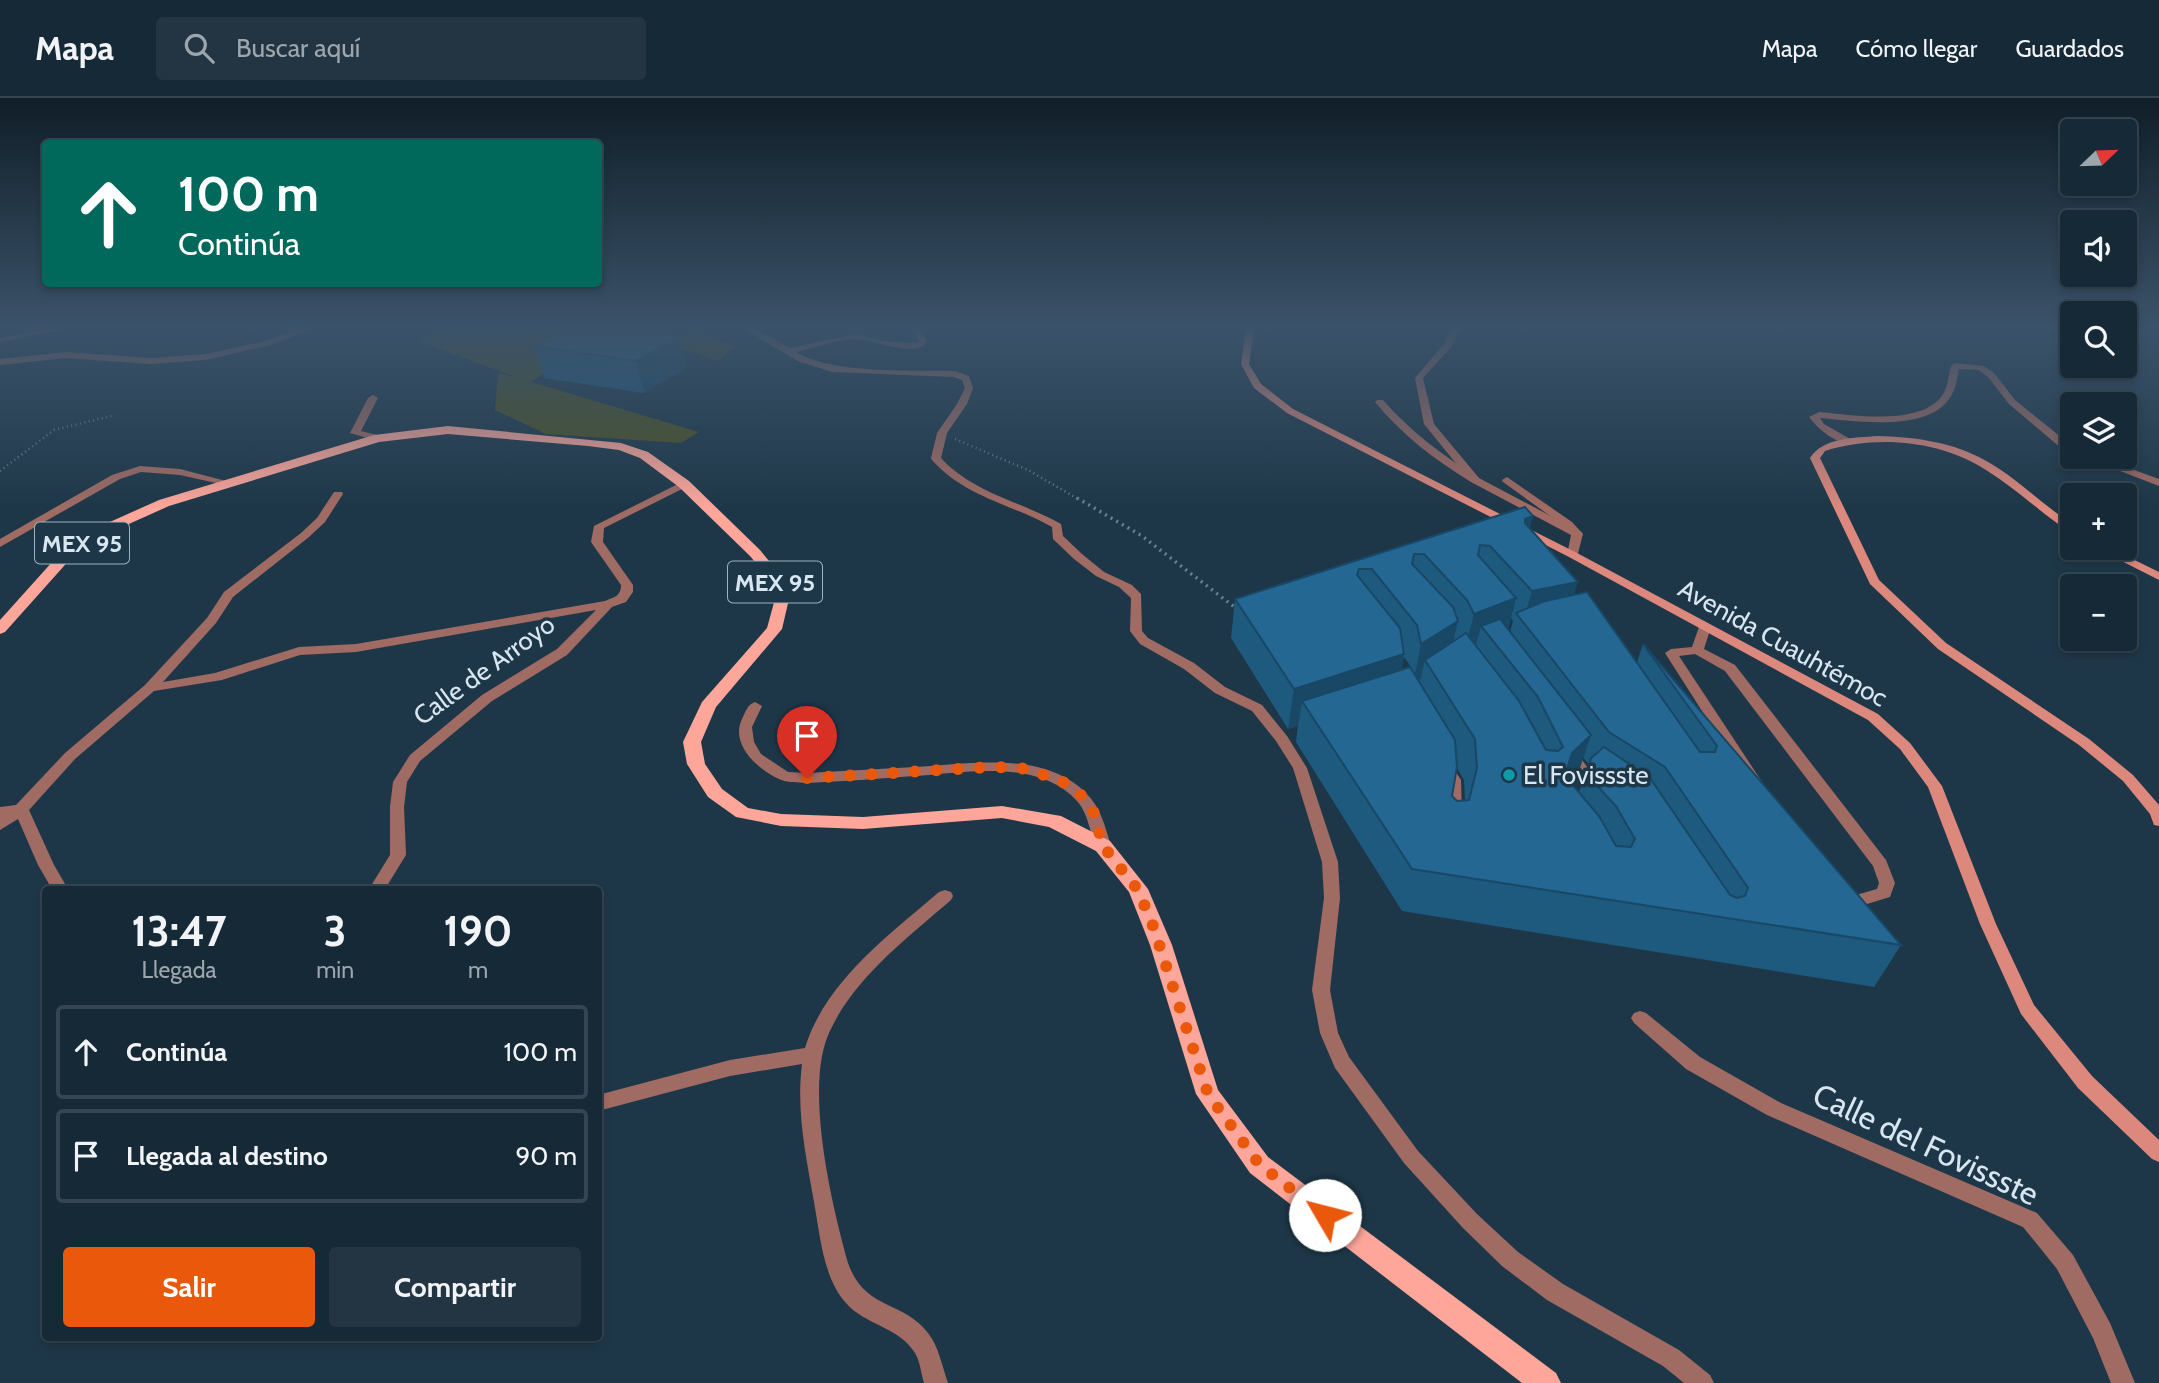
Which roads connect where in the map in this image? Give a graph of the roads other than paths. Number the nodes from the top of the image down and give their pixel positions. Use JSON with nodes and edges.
{"nodes":[{"id":1,"x":969,"y":389,"type":"edge"},
{"id":2,"x":1261,"y":389,"type":"edge"},
{"id":3,"x":1421,"y":389,"type":"edge"},
{"id":4,"x":1950,"y":389,"type":"edge"},
{"id":5,"x":2002,"y":389,"type":"edge"},
{"id":6,"x":373,"y":398,"type":"dead end"},
{"id":7,"x":1380,"y":402,"type":"dead end"},
{"id":8,"x":378,"y":438,"type":"junction"},
{"id":9,"x":1849,"y":442,"type":"junction"},
{"id":10,"x":2060,"y":443,"type":"edge"},
{"id":11,"x":2121,"y":469,"type":"edge"},
{"id":12,"x":1475,"y":480,"type":"junction"},
{"id":13,"x":1507,"y":480,"type":"dead end"},
{"id":14,"x":225,"y":482,"type":"junction"},
{"id":15,"x":2159,"y":483,"type":"edge"},
{"id":16,"x":684,"y":484,"type":"junction"},
{"id":17,"x":338,"y":494,"type":"dead end"},
{"id":18,"x":2060,"y":520,"type":"edge"},
{"id":19,"x":1577,"y":534,"type":"junction"},
{"id":20,"x":0,"y":544,"type":"edge"},
{"id":21,"x":1573,"y":555,"type":"junction"},
{"id":22,"x":2125,"y":560,"type":"edge"},
{"id":23,"x":2159,"y":578,"type":"edge"},
{"id":24,"x":608,"y":604,"type":"junction"},
{"id":25,"x":1705,"y":627,"type":"junction"},
{"id":26,"x":0,"y":629,"type":"edge"},
{"id":27,"x":1697,"y":650,"type":"junction"},
{"id":28,"x":150,"y":688,"type":"junction"},
{"id":29,"x":755,"y":706,"type":"dead end"},
{"id":30,"x":1557,"y":736,"type":"edge"},
{"id":31,"x":1441,"y":759,"type":"edge"},
{"id":32,"x":1611,"y":794,"type":"edge"},
{"id":33,"x":21,"y":809,"type":"junction"},
{"id":34,"x":0,"y":811,"type":"edge"},
{"id":35,"x":2159,"y":821,"type":"edge"},
{"id":36,"x":0,"y":825,"type":"edge"},
{"id":37,"x":1451,"y":836,"type":"edge"},
{"id":38,"x":1103,"y":846,"type":"junction"},
{"id":39,"x":58,"y":886,"type":"edge"},
{"id":40,"x":379,"y":886,"type":"edge"},
{"id":41,"x":944,"y":895,"type":"dead end"},
{"id":42,"x":1640,"y":1018,"type":"dead end"},
{"id":43,"x":812,"y":1055,"type":"junction"},
{"id":44,"x":602,"y":1102,"type":"edge"},
{"id":45,"x":2159,"y":1153,"type":"edge"},
{"id":46,"x":936,"y":1383,"type":"edge"},
{"id":47,"x":1546,"y":1383,"type":"edge"},
{"id":48,"x":1702,"y":1383,"type":"edge"},
{"id":49,"x":2123,"y":1383,"type":"edge"}],
"edges":[{"from":1,"to":48,"type":"street"},
{"from":2,"to":21,"type":"main road","name":"Avenida Cuauhtémoc"},
{"from":3,"to":12,"type":"street"},
{"from":4,"to":9,"type":"street"},
{"from":5,"to":10,"type":"street"},
{"from":6,"to":8,"type":"street"},
{"from":7,"to":12,"type":"street"},
{"from":8,"to":14,"type":"main road","number":"MEX 95"},
{"from":8,"to":16,"type":"main road","number":"MEX 95"},
{"from":9,"to":18,"type":"main road"},
{"from":9,"to":35,"type":"main road"},
{"from":11,"to":15,"type":"street"},
{"from":12,"to":19,"type":"street"},
{"from":13,"to":19,"type":"street"},
{"from":14,"to":20,"type":"street"},
{"from":14,"to":26,"type":"main road","number":"MEX 95"},
{"from":16,"to":24,"type":"street","name":"Calle de Arroyo"},
{"from":16,"to":38,"type":"main road","number":"MEX 95"},
{"from":17,"to":28,"type":"street"},
{"from":19,"to":21,"type":"street"},
{"from":21,"to":25,"type":"main road","name":"Avenida Cuauhtémoc"},
{"from":22,"to":23,"type":"main road"},
{"from":24,"to":28,"type":"street"},
{"from":24,"to":40,"type":"street","name":"Calle de Arroyo"},
{"from":25,"to":27,"type":"street"},
{"from":25,"to":45,"type":"main road","name":"Avenida Cuauhtémoc"},
{"from":27,"to":27,"type":"street"},
{"from":28,"to":33,"type":"street"},
{"from":29,"to":38,"type":"street"},
{"from":30,"to":32,"type":"street"},
{"from":31,"to":37,"type":"street"},
{"from":33,"to":34,"type":"street"},
{"from":33,"to":36,"type":"street"},
{"from":33,"to":39,"type":"street"},
{"from":38,"to":47,"type":"main road","number":"MEX 95"},
{"from":41,"to":43,"type":"street"},
{"from":42,"to":49,"type":"street","name":"Calle del Fovissste"},
{"from":43,"to":44,"type":"street"},
{"from":43,"to":46,"type":"street"}]}
